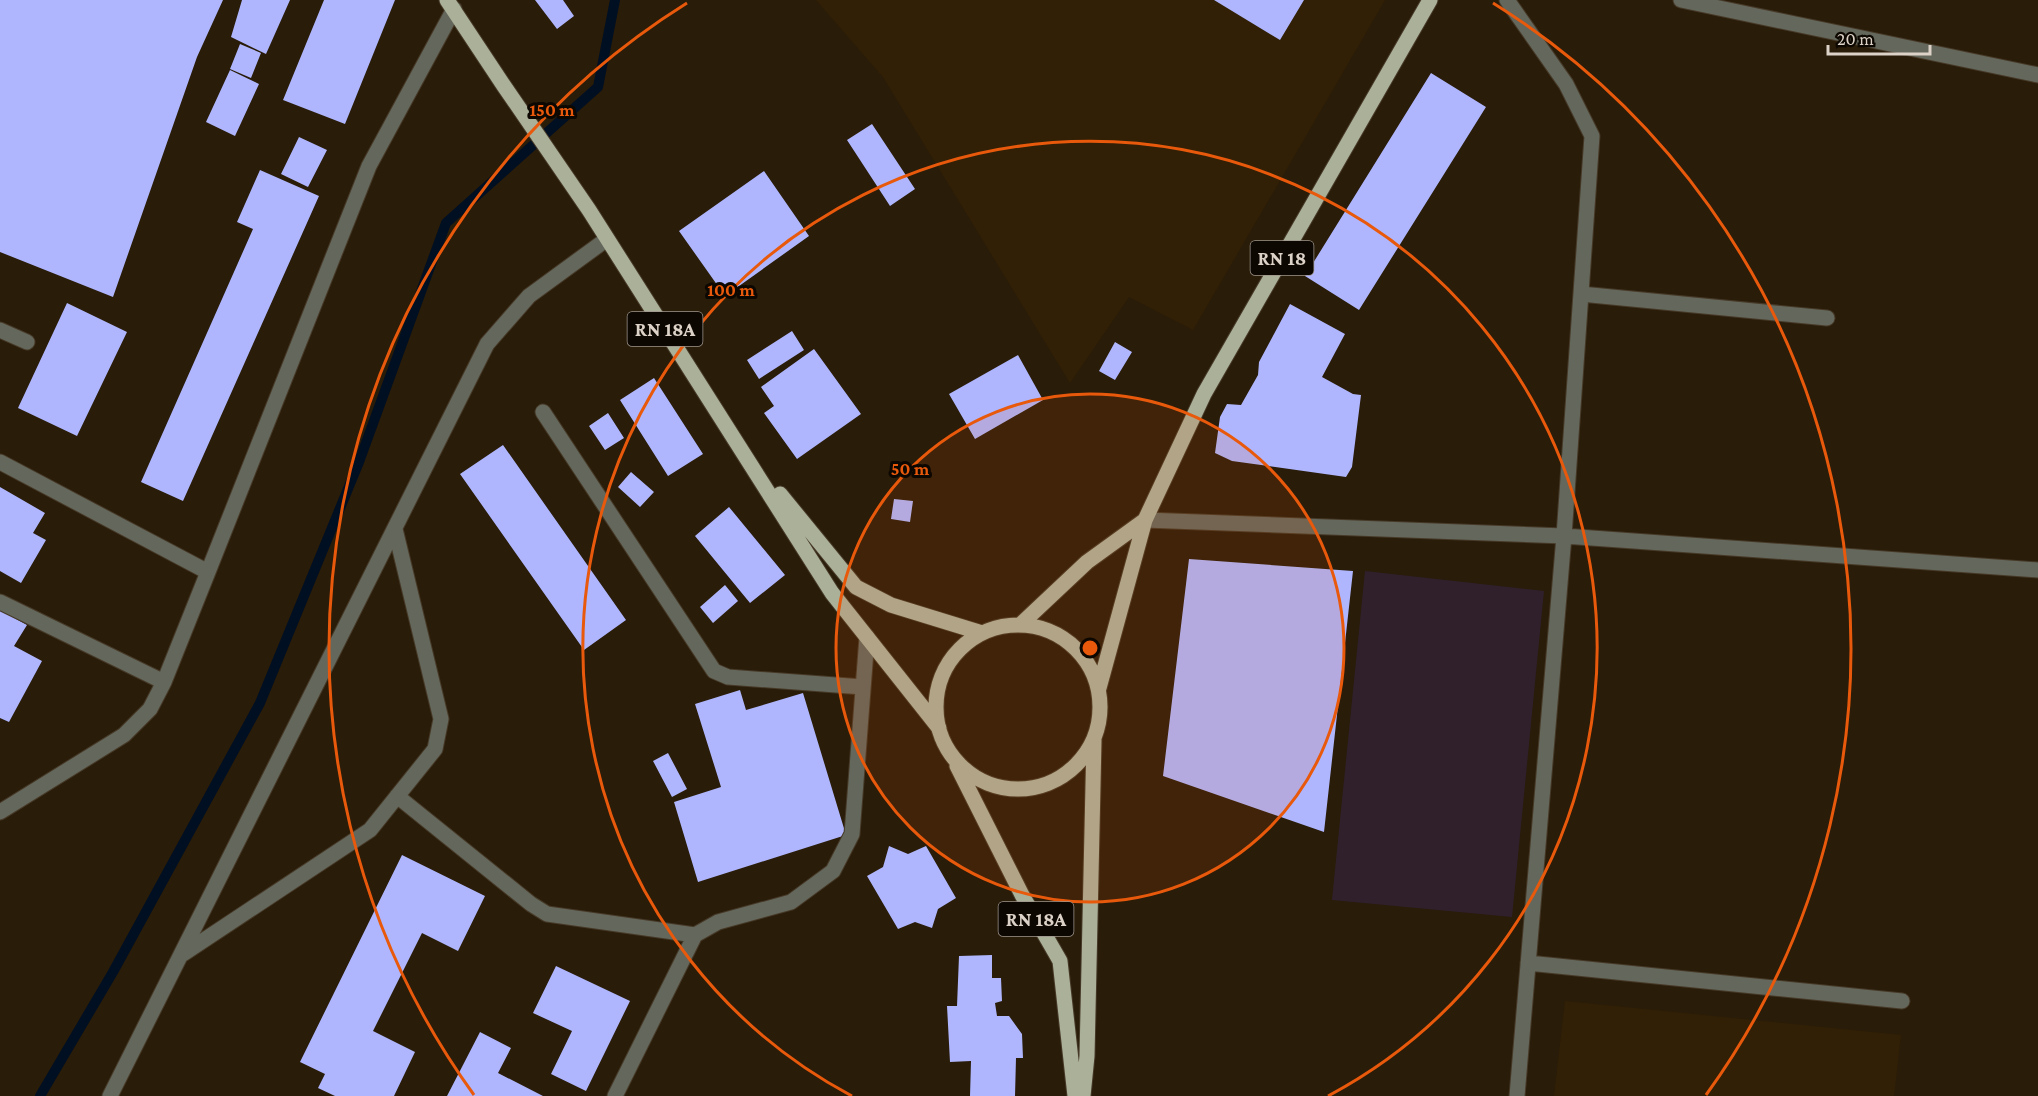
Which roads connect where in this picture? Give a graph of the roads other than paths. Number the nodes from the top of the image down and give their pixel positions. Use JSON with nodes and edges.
{"nodes":[{"id":1,"x":1430,"y":0,"type":"edge"},
{"id":2,"x":1507,"y":0,"type":"edge"},
{"id":3,"x":1681,"y":0,"type":"edge"},
{"id":4,"x":450,"y":5,"type":"edge"},
{"id":5,"x":2038,"y":75,"type":"edge"},
{"id":6,"x":608,"y":239,"type":"junction"},
{"id":7,"x":1581,"y":294,"type":"junction"},
{"id":8,"x":1827,"y":318,"type":"dead end"},
{"id":9,"x":0,"y":330,"type":"edge"},
{"id":10,"x":27,"y":342,"type":"dead end"},
{"id":11,"x":543,"y":412,"type":"dead end"},
{"id":12,"x":741,"y":447,"type":"junction"},
{"id":13,"x":0,"y":462,"type":"edge"},
{"id":14,"x":1144,"y":520,"type":"junction"},
{"id":15,"x":395,"y":529,"type":"junction"},
{"id":16,"x":1564,"y":536,"type":"junction"},
{"id":17,"x":2038,"y":570,"type":"edge"},
{"id":18,"x":208,"y":572,"type":"junction"},
{"id":19,"x":0,"y":602,"type":"edge"},
{"id":20,"x":1020,"y":624,"type":"junction"},
{"id":21,"x":982,"y":633,"type":"junction"},
{"id":22,"x":867,"y":637,"type":"junction"},
{"id":23,"x":164,"y":682,"type":"junction"},
{"id":24,"x":863,"y":687,"type":"junction"},
{"id":25,"x":1099,"y":688,"type":"junction"},
{"id":26,"x":939,"y":728,"type":"junction"},
{"id":27,"x":1094,"y":740,"type":"junction"},
{"id":28,"x":952,"y":756,"type":"junction"},
{"id":29,"x":397,"y":796,"type":"junction"},
{"id":30,"x":0,"y":812,"type":"edge"},
{"id":31,"x":695,"y":935,"type":"junction"},
{"id":32,"x":180,"y":955,"type":"junction"},
{"id":33,"x":1528,"y":963,"type":"junction"},
{"id":34,"x":1902,"y":1001,"type":"dead end"},
{"id":35,"x":110,"y":1096,"type":"edge"},
{"id":36,"x":615,"y":1096,"type":"edge"},
{"id":37,"x":1075,"y":1096,"type":"edge"},
{"id":38,"x":1083,"y":1096,"type":"edge"},
{"id":39,"x":1517,"y":1096,"type":"edge"}],
"edges":[{"from":1,"to":14,"type":"main road","number":"RN 18"},
{"from":2,"to":7,"type":"street"},
{"from":3,"to":5,"type":"street"},
{"from":4,"to":6,"type":"main road","number":"RN 18A"},
{"from":4,"to":18,"type":"street"},
{"from":6,"to":12,"type":"main road","number":"RN 18A"},
{"from":6,"to":15,"type":"street"},
{"from":7,"to":8,"type":"street"},
{"from":7,"to":16,"type":"street"},
{"from":9,"to":10,"type":"street"},
{"from":11,"to":24,"type":"street"},
{"from":12,"to":21,"type":"main road"},
{"from":12,"to":22,"type":"main road","number":"RN 18A"},
{"from":13,"to":18,"type":"street"},
{"from":14,"to":16,"type":"street"},
{"from":14,"to":20,"type":"main road","number":"RN 18"},
{"from":14,"to":25,"type":"main road","number":"RN 18"},
{"from":15,"to":29,"type":"street"},
{"from":15,"to":32,"type":"street"},
{"from":16,"to":17,"type":"street"},
{"from":16,"to":33,"type":"street"},
{"from":18,"to":23,"type":"street"},
{"from":19,"to":23,"type":"street"},
{"from":20,"to":21,"type":"main road"},
{"from":20,"to":25,"type":"main road"},
{"from":21,"to":26,"type":"main road"},
{"from":22,"to":24,"type":"street"},
{"from":22,"to":26,"type":"main road","number":"RN 18A"},
{"from":23,"to":30,"type":"street"},
{"from":24,"to":31,"type":"street"},
{"from":25,"to":27,"type":"main road"},
{"from":26,"to":28,"type":"main road"},
{"from":27,"to":28,"type":"main road"},
{"from":27,"to":38,"type":"main road"},
{"from":28,"to":37,"type":"main road","number":"RN 18A"},
{"from":29,"to":31,"type":"street"},
{"from":29,"to":32,"type":"street"},
{"from":31,"to":36,"type":"street"},
{"from":32,"to":35,"type":"street"},
{"from":33,"to":34,"type":"street"},
{"from":33,"to":39,"type":"street"}]}
